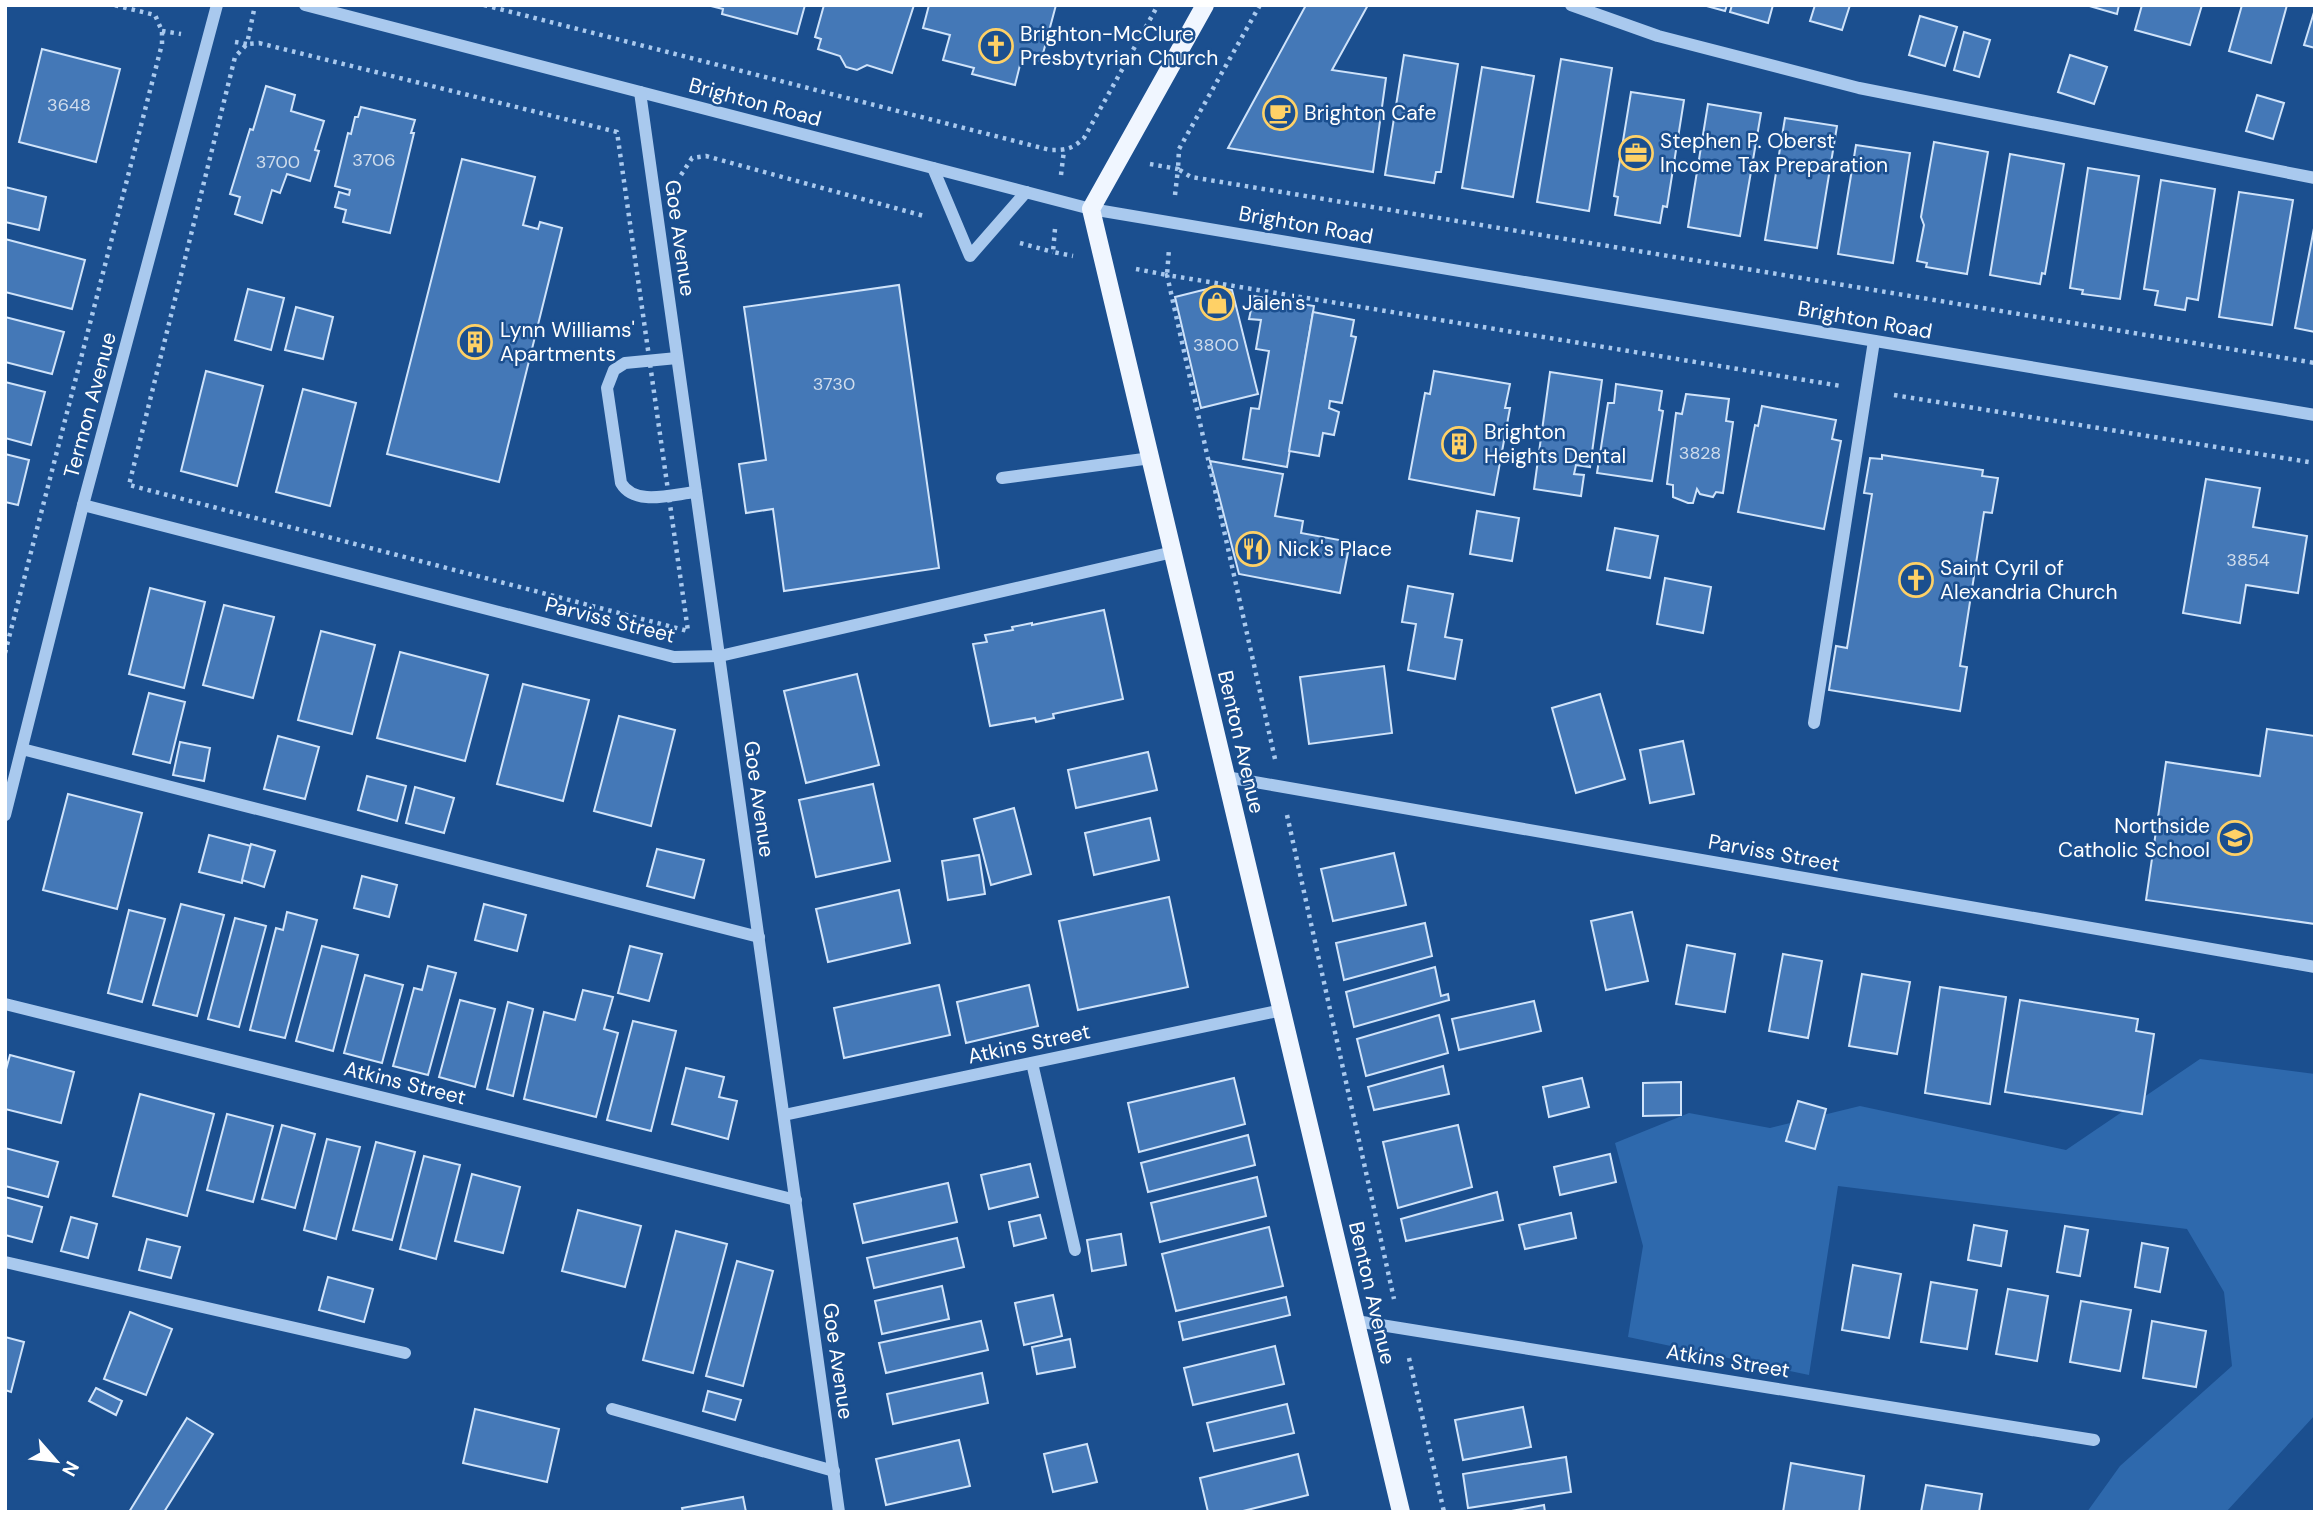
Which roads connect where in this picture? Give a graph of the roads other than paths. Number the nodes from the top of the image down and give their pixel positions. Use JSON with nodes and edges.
{"nodes":[{"id":1,"x":217,"y":5,"type":"edge"},
{"id":2,"x":305,"y":5,"type":"edge"},
{"id":3,"x":1205,"y":5,"type":"edge"},
{"id":4,"x":1571,"y":5,"type":"edge"},
{"id":5,"x":640,"y":92,"type":"junction"},
{"id":6,"x":933,"y":168,"type":"junction"},
{"id":7,"x":2315,"y":178,"type":"edge"},
{"id":8,"x":1026,"y":192,"type":"junction"},
{"id":9,"x":1091,"y":209,"type":"junction"},
{"id":10,"x":1874,"y":341,"type":"junction"},
{"id":11,"x":677,"y":358,"type":"junction"},
{"id":12,"x":2315,"y":415,"type":"edge"},
{"id":13,"x":1151,"y":458,"type":"junction"},
{"id":14,"x":1002,"y":478,"type":"dead end"},
{"id":15,"x":696,"y":492,"type":"junction"},
{"id":16,"x":83,"y":505,"type":"junction"},
{"id":17,"x":1173,"y":552,"type":"junction"},
{"id":18,"x":719,"y":656,"type":"junction"},
{"id":19,"x":1814,"y":723,"type":"dead end"},
{"id":20,"x":22,"y":749,"type":"junction"},
{"id":21,"x":1226,"y":777,"type":"junction"},
{"id":22,"x":5,"y":815,"type":"edge"},
{"id":23,"x":759,"y":937,"type":"junction"},
{"id":24,"x":2315,"y":967,"type":"edge"},
{"id":25,"x":5,"y":1004,"type":"edge"},
{"id":26,"x":1282,"y":1010,"type":"junction"},
{"id":27,"x":1032,"y":1063,"type":"junction"},
{"id":28,"x":784,"y":1115,"type":"junction"},
{"id":29,"x":796,"y":1200,"type":"junction"},
{"id":30,"x":1075,"y":1250,"type":"dead end"},
{"id":31,"x":5,"y":1262,"type":"edge"},
{"id":32,"x":1356,"y":1321,"type":"junction"},
{"id":33,"x":405,"y":1353,"type":"dead end"},
{"id":34,"x":612,"y":1409,"type":"dead end"},
{"id":35,"x":2094,"y":1440,"type":"dead end"},
{"id":36,"x":834,"y":1471,"type":"junction"},
{"id":37,"x":839,"y":1512,"type":"edge"},
{"id":38,"x":1401,"y":1512,"type":"edge"}],
"edges":[{"from":1,"to":16,"type":"street","name":"Termon Avenue"},
{"from":2,"to":5,"type":"street","name":"Brighton Road"},
{"from":3,"to":9,"type":"main road"},
{"from":4,"to":7,"type":"street"},
{"from":5,"to":6,"type":"street","name":"Brighton Road"},
{"from":5,"to":11,"type":"street","name":"Goe Avenue"},
{"from":6,"to":8,"type":"street","name":"Brighton Road"},
{"from":6,"to":8,"type":"street"},
{"from":8,"to":9,"type":"street","name":"Brighton Road"},
{"from":9,"to":10,"type":"street","name":"Brighton Road"},
{"from":9,"to":13,"type":"main road","name":"Benton Avenue"},
{"from":10,"to":12,"type":"street","name":"Brighton Road"},
{"from":10,"to":19,"type":"street"},
{"from":11,"to":15,"type":"street","name":"Goe Avenue"},
{"from":11,"to":15,"type":"street"},
{"from":13,"to":14,"type":"street"},
{"from":13,"to":17,"type":"main road","name":"Benton Avenue"},
{"from":15,"to":18,"type":"street","name":"Goe Avenue"},
{"from":16,"to":18,"type":"street","name":"Parviss Street"},
{"from":16,"to":20,"type":"street","name":"Termon Avenue"},
{"from":17,"to":18,"type":"street","name":"Parviss Street"},
{"from":17,"to":21,"type":"main road","name":"Benton Avenue"},
{"from":18,"to":23,"type":"street","name":"Goe Avenue"},
{"from":20,"to":22,"type":"street","name":"Termon Avenue"},
{"from":20,"to":23,"type":"street"},
{"from":21,"to":24,"type":"street","name":"Parviss Street"},
{"from":21,"to":26,"type":"main road","name":"Benton Avenue"},
{"from":23,"to":28,"type":"street","name":"Goe Avenue"},
{"from":25,"to":29,"type":"street","name":"Atkins Street"},
{"from":26,"to":27,"type":"street","name":"Atkins Street"},
{"from":26,"to":32,"type":"main road","name":"Benton Avenue"},
{"from":27,"to":28,"type":"street","name":"Atkins Street"},
{"from":27,"to":30,"type":"street"},
{"from":28,"to":29,"type":"street","name":"Goe Avenue"},
{"from":29,"to":36,"type":"street","name":"Goe Avenue"},
{"from":31,"to":33,"type":"street"},
{"from":32,"to":35,"type":"street","name":"Atkins Street"},
{"from":32,"to":38,"type":"main road","name":"Benton Avenue"},
{"from":34,"to":36,"type":"street"},
{"from":36,"to":37,"type":"street","name":"Goe Avenue"}]}
